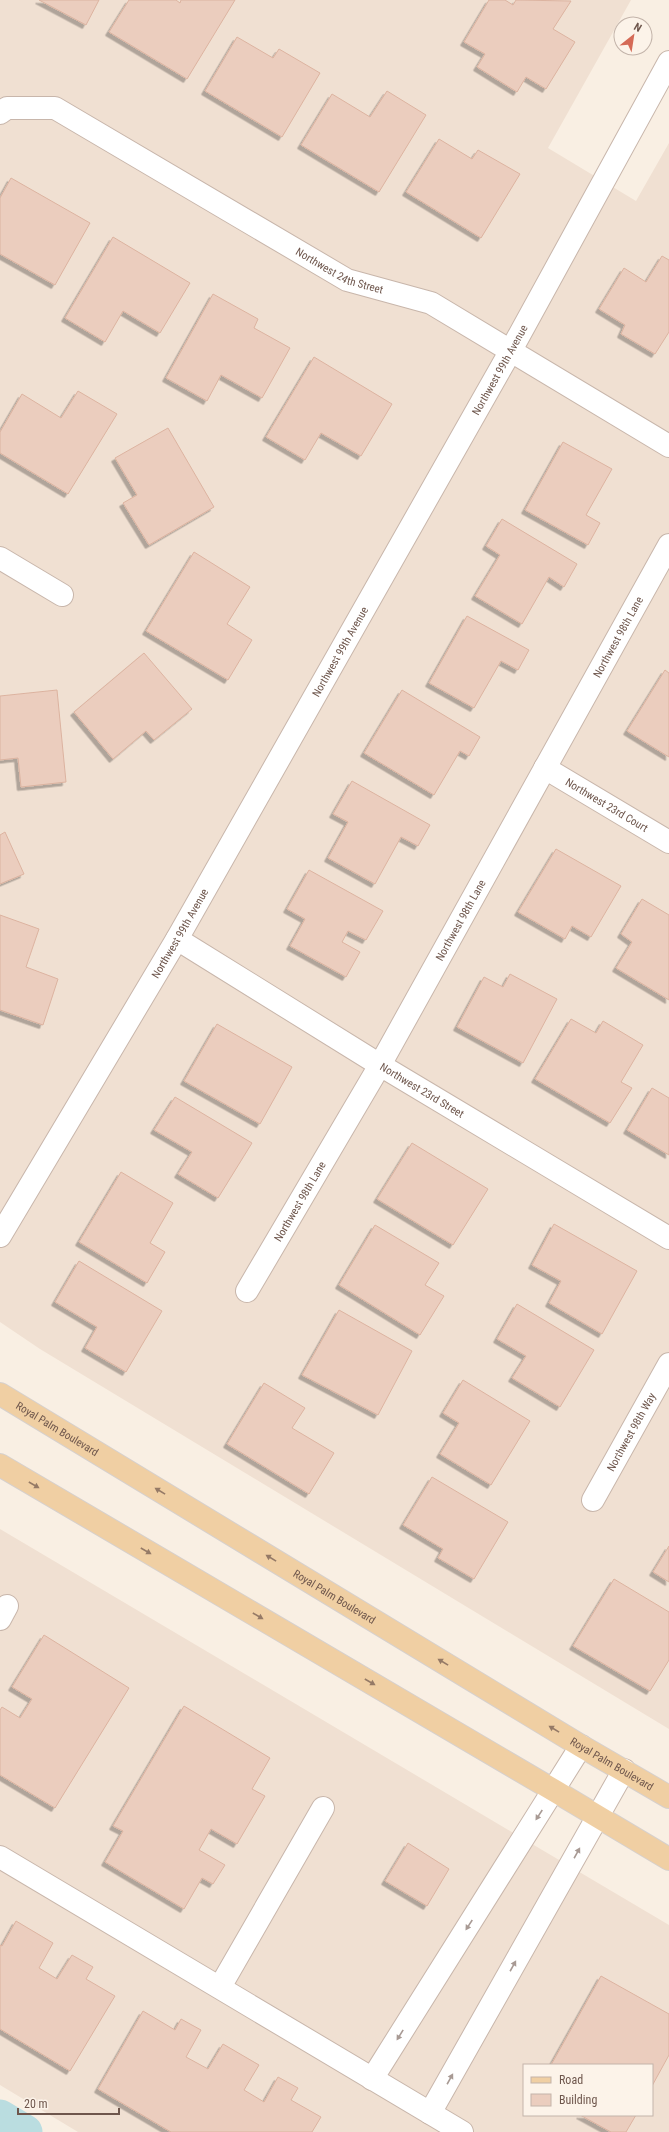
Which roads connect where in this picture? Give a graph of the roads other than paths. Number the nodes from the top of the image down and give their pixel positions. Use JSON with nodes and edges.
{"nodes":[{"id":1,"x":669,"y":62,"type":"edge"},
{"id":2,"x":4,"y":111,"type":"edge"},
{"id":3,"x":510,"y":352,"type":"junction"},
{"id":4,"x":669,"y":446,"type":"edge"},
{"id":5,"x":669,"y":545,"type":"edge"},
{"id":6,"x":0,"y":558,"type":"edge"},
{"id":7,"x":62,"y":595,"type":"dead end"},
{"id":8,"x":545,"y":768,"type":"junction"},
{"id":9,"x":669,"y":842,"type":"edge"},
{"id":10,"x":177,"y":939,"type":"junction"},
{"id":11,"x":380,"y":1065,"type":"junction"},
{"id":12,"x":0,"y":1236,"type":"edge"},
{"id":13,"x":669,"y":1238,"type":"edge"},
{"id":14,"x":247,"y":1291,"type":"dead end"},
{"id":15,"x":669,"y":1364,"type":"edge"},
{"id":16,"x":0,"y":1394,"type":"edge"},
{"id":17,"x":0,"y":1465,"type":"edge"},
{"id":18,"x":593,"y":1500,"type":"dead end"},
{"id":19,"x":582,"y":1746,"type":"junction"},
{"id":20,"x":624,"y":1770,"type":"junction"},
{"id":21,"x":555,"y":1791,"type":"junction"},
{"id":22,"x":669,"y":1797,"type":"edge"},
{"id":23,"x":323,"y":1808,"type":"dead end"},
{"id":24,"x":598,"y":1816,"type":"junction"},
{"id":25,"x":0,"y":1857,"type":"edge"},
{"id":26,"x":669,"y":1859,"type":"edge"},
{"id":27,"x":220,"y":1987,"type":"junction"},
{"id":28,"x":372,"y":2079,"type":"junction"},
{"id":29,"x":430,"y":2113,"type":"junction"},
{"id":30,"x":462,"y":2132,"type":"edge"}],
"edges":[{"from":1,"to":3,"type":"street","name":"Northwest 99th Avenue"},
{"from":2,"to":3,"type":"street","name":"Northwest 24th Street"},
{"from":3,"to":4,"type":"street","name":"Northwest 24th Street"},
{"from":3,"to":10,"type":"street","name":"Northwest 99th Avenue"},
{"from":5,"to":8,"type":"street","name":"Northwest 98th Lane"},
{"from":6,"to":7,"type":"street"},
{"from":8,"to":9,"type":"street","name":"Northwest 23rd Court"},
{"from":8,"to":11,"type":"street","name":"Northwest 98th Lane"},
{"from":10,"to":11,"type":"street","name":"Northwest 23rd Street"},
{"from":10,"to":12,"type":"street","name":"Northwest 99th Avenue"},
{"from":11,"to":13,"type":"street","name":"Northwest 23rd Street"},
{"from":11,"to":14,"type":"street","name":"Northwest 98th Lane"},
{"from":15,"to":18,"type":"street","name":"Northwest 98th Way"},
{"from":19,"to":16,"type":"main road","name":"Royal Palm Boulevard","one_way":true},
{"from":17,"to":21,"type":"main road","one_way":true},
{"from":19,"to":20,"type":"main road","name":"Royal Palm Boulevard"},
{"from":19,"to":21,"type":"street"},
{"from":20,"to":22,"type":"main road","name":"Royal Palm Boulevard"},
{"from":20,"to":24,"type":"street"},
{"from":21,"to":24,"type":"main road"},
{"from":21,"to":28,"type":"street","one_way":true},
{"from":23,"to":27,"type":"street"},
{"from":24,"to":26,"type":"main road"},
{"from":29,"to":24,"type":"street","one_way":true},
{"from":25,"to":27,"type":"street"},
{"from":27,"to":28,"type":"street"},
{"from":28,"to":29,"type":"street"},
{"from":29,"to":30,"type":"street"}]}
